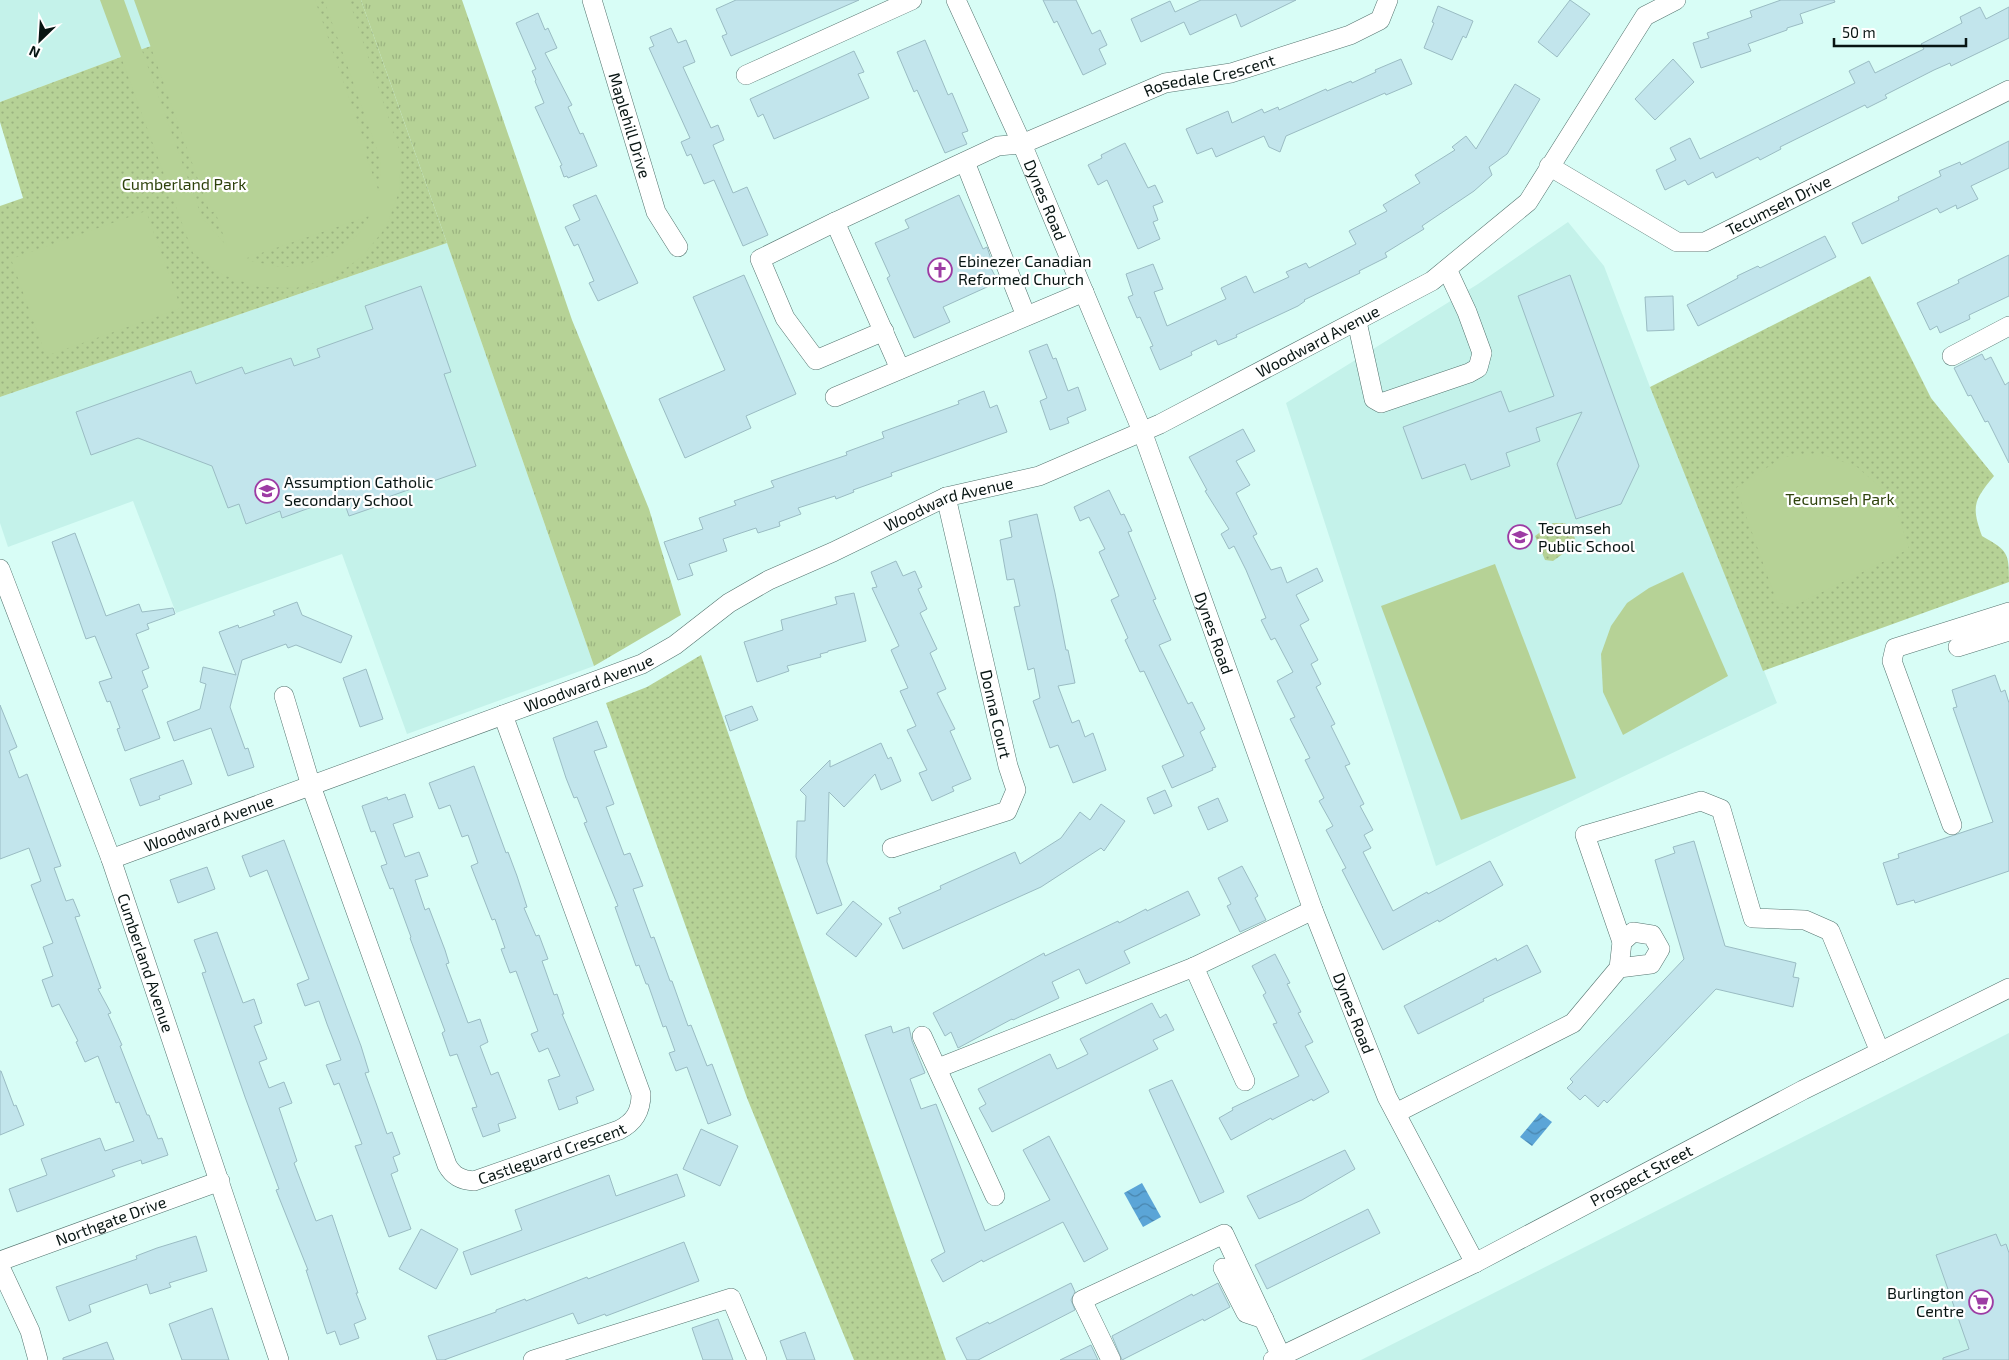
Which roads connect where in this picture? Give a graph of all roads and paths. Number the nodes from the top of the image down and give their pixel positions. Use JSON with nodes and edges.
{"nodes":[{"id":1,"x":592,"y":0,"type":"edge"},
{"id":2,"x":912,"y":0,"type":"edge"},
{"id":3,"x":956,"y":0,"type":"edge"},
{"id":4,"x":1388,"y":0,"type":"edge"},
{"id":5,"x":1676,"y":0,"type":"edge"},
{"id":6,"x":1642,"y":8,"type":"edge"},
{"id":7,"x":746,"y":75,"type":"dead end"},
{"id":8,"x":2009,"y":90,"type":"edge"},
{"id":9,"x":1022,"y":144,"type":"junction"},
{"id":10,"x":965,"y":162,"type":"junction"},
{"id":11,"x":1549,"y":166,"type":"junction"},
{"id":12,"x":835,"y":222,"type":"junction"},
{"id":13,"x":678,"y":247,"type":"dead end"},
{"id":14,"x":1447,"y":269,"type":"junction"},
{"id":15,"x":1084,"y":292,"type":"junction"},
{"id":16,"x":1026,"y":316,"type":"junction"},
{"id":17,"x":1357,"y":322,"type":"junction"},
{"id":18,"x":2008,"y":329,"type":"edge"},
{"id":19,"x":884,"y":331,"type":"junction"},
{"id":20,"x":1952,"y":356,"type":"dead end"},
{"id":21,"x":900,"y":369,"type":"junction"},
{"id":22,"x":835,"y":397,"type":"dead end"},
{"id":23,"x":1142,"y":431,"type":"junction"},
{"id":24,"x":946,"y":497,"type":"junction"},
{"id":25,"x":0,"y":569,"type":"edge"},
{"id":26,"x":2009,"y":612,"type":"edge"},
{"id":27,"x":2009,"y":631,"type":"edge"},
{"id":28,"x":1958,"y":647,"type":"dead end"},
{"id":29,"x":284,"y":696,"type":"dead end"},
{"id":30,"x":503,"y":715,"type":"junction"},
{"id":31,"x":311,"y":786,"type":"junction"},
{"id":32,"x":1952,"y":824,"type":"dead end"},
{"id":33,"x":892,"y":848,"type":"dead end"},
{"id":34,"x":110,"y":859,"type":"junction"},
{"id":35,"x":1313,"y":910,"type":"junction"},
{"id":36,"x":1622,"y":942,"type":"junction"},
{"id":37,"x":1194,"y":967,"type":"junction"},
{"id":38,"x":1619,"y":968,"type":"junction"},
{"id":39,"x":2009,"y":988,"type":"edge"},
{"id":40,"x":922,"y":1036,"type":"dead end"},
{"id":41,"x":1880,"y":1052,"type":"junction"},
{"id":42,"x":938,"y":1068,"type":"junction"},
{"id":43,"x":1245,"y":1081,"type":"dead end"},
{"id":44,"x":1396,"y":1113,"type":"junction"},
{"id":45,"x":220,"y":1180,"type":"junction"},
{"id":46,"x":995,"y":1196,"type":"dead end"},
{"id":47,"x":0,"y":1261,"type":"edge"},
{"id":48,"x":1475,"y":1264,"type":"junction"},
{"id":49,"x":0,"y":1267,"type":"edge"},
{"id":50,"x":1224,"y":1268,"type":"dead end"},
{"id":51,"x":1264,"y":1319,"type":"junction"},
{"id":52,"x":1277,"y":1358,"type":"edge"},
{"id":53,"x":38,"y":1360,"type":"edge"},
{"id":54,"x":279,"y":1360,"type":"edge"},
{"id":55,"x":533,"y":1360,"type":"edge"},
{"id":56,"x":757,"y":1360,"type":"edge"},
{"id":57,"x":1111,"y":1360,"type":"edge"}],
"edges":[{"from":1,"to":13,"type":"street","name":"Maplehill Drive"},
{"from":2,"to":7,"type":"street"},
{"from":3,"to":9,"type":"street","name":"Dynes Road"},
{"from":4,"to":9,"type":"street","name":"Rosedale Crescent"},
{"from":5,"to":6,"type":"street","name":"Woodward Avenue"},
{"from":6,"to":11,"type":"street","name":"Woodward Avenue"},
{"from":8,"to":11,"type":"street","name":"Tecumseh Drive"},
{"from":9,"to":10,"type":"street","name":"Rosedale Crescent"},
{"from":9,"to":15,"type":"street","name":"Dynes Road"},
{"from":10,"to":12,"type":"street","name":"Rosedale Crescent"},
{"from":10,"to":16,"type":"street"},
{"from":11,"to":14,"type":"street","name":"Woodward Avenue"},
{"from":12,"to":19,"type":"street"},
{"from":12,"to":19,"type":"street","name":"Rosedale Crescent"},
{"from":14,"to":17,"type":"street","name":"Woodward Avenue"},
{"from":14,"to":17,"type":"street"},
{"from":15,"to":16,"type":"street"},
{"from":15,"to":23,"type":"street","name":"Dynes Road"},
{"from":16,"to":21,"type":"street"},
{"from":17,"to":23,"type":"street","name":"Woodward Avenue"},
{"from":18,"to":20,"type":"street"},
{"from":19,"to":21,"type":"street"},
{"from":21,"to":22,"type":"street"},
{"from":23,"to":24,"type":"street","name":"Woodward Avenue"},
{"from":23,"to":35,"type":"street","name":"Dynes Road"},
{"from":24,"to":30,"type":"street","name":"Woodward Avenue"},
{"from":24,"to":33,"type":"street","name":"Donna Court"},
{"from":25,"to":34,"type":"street","name":"Cumberland Avenue"},
{"from":26,"to":32,"type":"street"},
{"from":27,"to":28,"type":"street"},
{"from":29,"to":31,"type":"street","name":"Castleguard Crescent"},
{"from":30,"to":31,"type":"street","name":"Woodward Avenue"},
{"from":30,"to":31,"type":"street","name":"Castleguard Crescent"},
{"from":31,"to":34,"type":"street","name":"Woodward Avenue"},
{"from":34,"to":45,"type":"street","name":"Cumberland Avenue"},
{"from":35,"to":37,"type":"street"},
{"from":35,"to":44,"type":"street","name":"Dynes Road"},
{"from":36,"to":38,"type":"street"},
{"from":36,"to":38,"type":"street"},
{"from":36,"to":41,"type":"street"},
{"from":37,"to":42,"type":"street"},
{"from":37,"to":43,"type":"street"},
{"from":38,"to":44,"type":"street"},
{"from":39,"to":41,"type":"street","name":"Prospect Street"},
{"from":40,"to":42,"type":"street"},
{"from":41,"to":48,"type":"street","name":"Prospect Street"},
{"from":42,"to":46,"type":"street"},
{"from":44,"to":48,"type":"street","name":"Dynes Road"},
{"from":45,"to":47,"type":"street","name":"Northgate Drive"},
{"from":45,"to":54,"type":"street","name":"Cumberland Avenue"},
{"from":48,"to":52,"type":"street","name":"Prospect Street"},
{"from":49,"to":53,"type":"street"},
{"from":50,"to":51,"type":"street"},
{"from":51,"to":52,"type":"street"},
{"from":51,"to":57,"type":"street"},
{"from":55,"to":56,"type":"street"}]}
